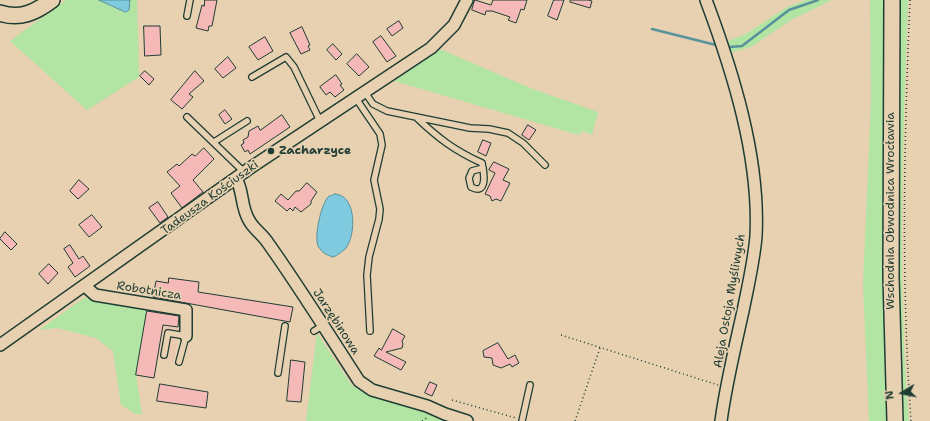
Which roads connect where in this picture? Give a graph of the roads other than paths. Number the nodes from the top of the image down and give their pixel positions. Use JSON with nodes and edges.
{"nodes":[{"id":1,"x":52,"y":0,"type":"edge"},
{"id":2,"x":190,"y":0,"type":"edge"},
{"id":3,"x":467,"y":0,"type":"edge"},
{"id":4,"x":706,"y":0,"type":"edge"},
{"id":5,"x":892,"y":0,"type":"edge"},
{"id":6,"x":0,"y":13,"type":"edge"},
{"id":7,"x":187,"y":16,"type":"dead end"},
{"id":8,"x":252,"y":78,"type":"dead end"},
{"id":9,"x":360,"y":94,"type":"junction"},
{"id":10,"x":187,"y":117,"type":"dead end"},
{"id":11,"x":417,"y":118,"type":"junction"},
{"id":12,"x":247,"y":120,"type":"dead end"},
{"id":13,"x":320,"y":121,"type":"junction"},
{"id":14,"x":214,"y":142,"type":"junction"},
{"id":15,"x":544,"y":165,"type":"dead end"},
{"id":16,"x":483,"y":168,"type":"dead end"},
{"id":17,"x":240,"y":176,"type":"junction"},
{"id":18,"x":86,"y":286,"type":"junction"},
{"id":19,"x":285,"y":326,"type":"dead end"},
{"id":20,"x":370,"y":331,"type":"dead end"},
{"id":21,"x":186,"y":336,"type":"junction"},
{"id":22,"x":0,"y":345,"type":"edge"},
{"id":23,"x":164,"y":355,"type":"dead end"},
{"id":24,"x":179,"y":362,"type":"dead end"},
{"id":25,"x":278,"y":372,"type":"dead end"},
{"id":26,"x":530,"y":385,"type":"dead end"},
{"id":27,"x":522,"y":420,"type":"edge"},
{"id":28,"x":467,"y":421,"type":"edge"},
{"id":29,"x":721,"y":421,"type":"edge"},
{"id":30,"x":895,"y":421,"type":"edge"}],
"edges":[{"from":1,"to":6,"type":"main road"},
{"from":2,"to":7,"type":"lane"},
{"from":3,"to":9,"type":"street","name":"Tadeusza Kościuszki"},
{"from":4,"to":29,"type":"street","name":"Aleja Ostoja Myśliwych"},
{"from":5,"to":30,"type":"main road","name":"Wschodnia Obwodnica Wrocławia"},
{"from":8,"to":13,"type":"lane"},
{"from":9,"to":11,"type":"lane"},
{"from":9,"to":13,"type":"street","name":"Tadeusza Kościuszki"},
{"from":9,"to":20,"type":"lane"},
{"from":10,"to":14,"type":"lane"},
{"from":11,"to":15,"type":"lane"},
{"from":11,"to":16,"type":"lane"},
{"from":12,"to":14,"type":"lane"},
{"from":13,"to":17,"type":"street","name":"Tadeusza Kościuszki"},
{"from":14,"to":17,"type":"lane"},
{"from":17,"to":18,"type":"street","name":"Tadeusza Kościuszki"},
{"from":17,"to":28,"type":"street","name":"Jarzębinowa"},
{"from":18,"to":21,"type":"street","name":"Robotnicza"},
{"from":18,"to":22,"type":"street","name":"Tadeusza Kościuszki"},
{"from":19,"to":25,"type":"lane"},
{"from":21,"to":23,"type":"lane"},
{"from":21,"to":24,"type":"lane"},
{"from":26,"to":27,"type":"lane"}]}
